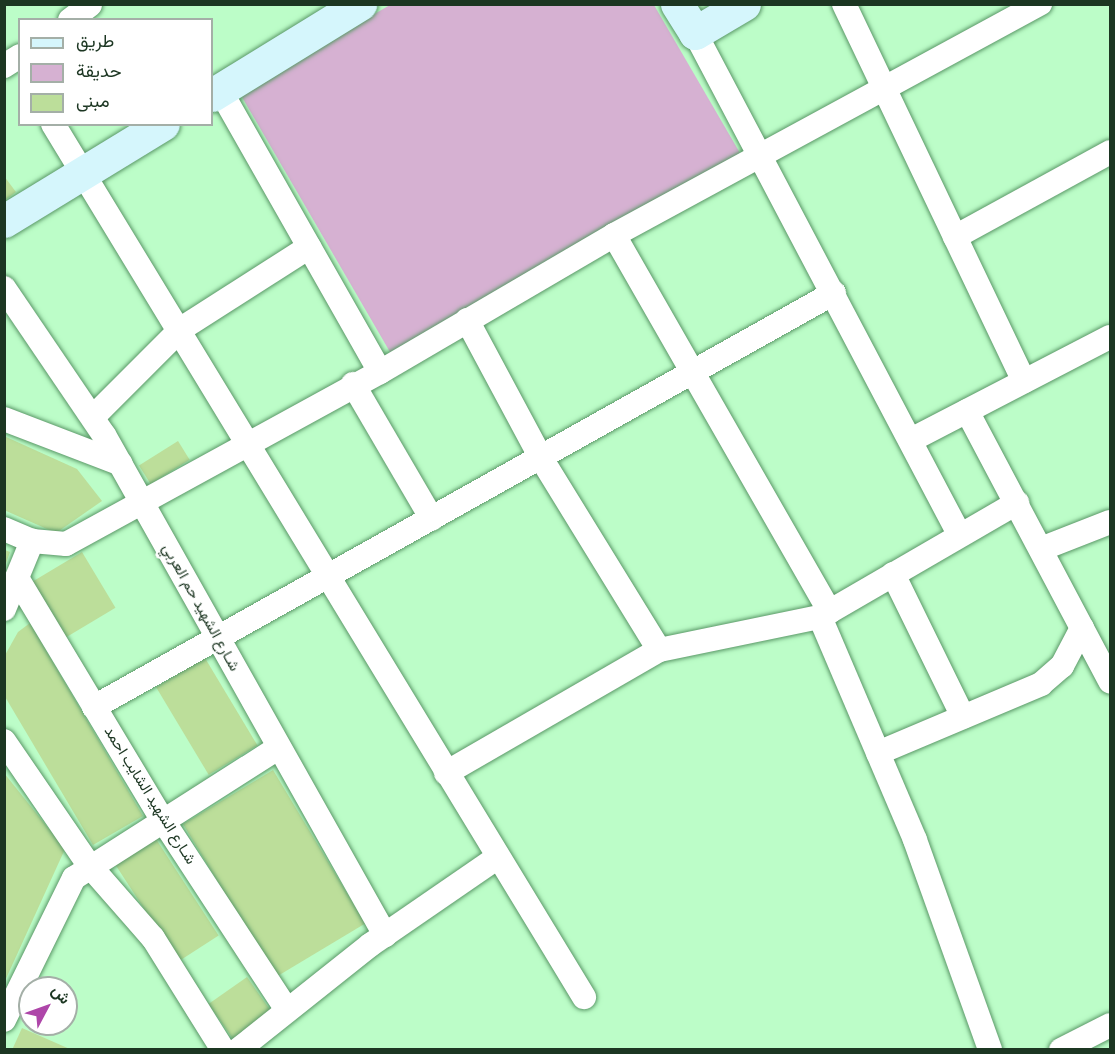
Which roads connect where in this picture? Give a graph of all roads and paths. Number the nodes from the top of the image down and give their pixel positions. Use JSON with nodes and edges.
{"nodes":[{"id":1,"x":360,"y":4,"type":"edge"},
{"id":2,"x":677,"y":4,"type":"edge"},
{"id":3,"x":744,"y":4,"type":"edge"},
{"id":4,"x":844,"y":4,"type":"edge"},
{"id":5,"x":1040,"y":4,"type":"edge"},
{"id":6,"x":90,"y":5,"type":"edge"},
{"id":7,"x":73,"y":18,"type":"edge"},
{"id":8,"x":102,"y":18,"type":"edge"},
{"id":9,"x":695,"y":33,"type":"junction"},
{"id":10,"x":885,"y":85,"type":"junction"},
{"id":11,"x":216,"y":93,"type":"edge"},
{"id":12,"x":54,"y":126,"type":"edge"},
{"id":13,"x":159,"y":126,"type":"edge"},
{"id":14,"x":1110,"y":152,"type":"edge"},
{"id":15,"x":757,"y":156,"type":"junction"},
{"id":16,"x":84,"y":169,"type":"junction"},
{"id":17,"x":4,"y":221,"type":"edge"},
{"id":18,"x":614,"y":235,"type":"junction"},
{"id":19,"x":955,"y":237,"type":"junction"},
{"id":20,"x":309,"y":247,"type":"junction"},
{"id":21,"x":4,"y":288,"type":"edge"},
{"id":22,"x":834,"y":293,"type":"junction"},
{"id":23,"x":467,"y":320,"type":"junction"},
{"id":24,"x":181,"y":329,"type":"junction"},
{"id":25,"x":1110,"y":337,"type":"edge"},
{"id":26,"x":380,"y":372,"type":"junction"},
{"id":27,"x":691,"y":374,"type":"junction"},
{"id":28,"x":1024,"y":381,"type":"junction"},
{"id":29,"x":353,"y":384,"type":"junction"},
{"id":30,"x":967,"y":411,"type":"junction"},
{"id":31,"x":93,"y":417,"type":"junction"},
{"id":32,"x":4,"y":418,"type":"edge"},
{"id":33,"x":911,"y":440,"type":"junction"},
{"id":34,"x":250,"y":443,"type":"junction"},
{"id":35,"x":541,"y":458,"type":"junction"},
{"id":36,"x":121,"y":464,"type":"junction"},
{"id":37,"x":1017,"y":503,"type":"junction"},
{"id":38,"x":143,"y":504,"type":"junction"},
{"id":39,"x":432,"y":519,"type":"junction"},
{"id":40,"x":1110,"y":522,"type":"edge"},
{"id":41,"x":4,"y":529,"type":"edge"},
{"id":42,"x":959,"y":534,"type":"junction"},
{"id":43,"x":32,"y":541,"type":"junction"},
{"id":44,"x":1041,"y":549,"type":"junction"},
{"id":45,"x":893,"y":574,"type":"junction"},
{"id":46,"x":17,"y":578,"type":"junction"},
{"id":47,"x":328,"y":579,"type":"junction"},
{"id":48,"x":4,"y":609,"type":"edge"},
{"id":49,"x":825,"y":615,"type":"junction"},
{"id":50,"x":1082,"y":628,"type":"junction"},
{"id":51,"x":217,"y":640,"type":"junction"},
{"id":52,"x":659,"y":650,"type":"junction"},
{"id":53,"x":1110,"y":681,"type":"edge"},
{"id":54,"x":94,"y":707,"type":"junction"},
{"id":55,"x":963,"y":717,"type":"junction"},
{"id":56,"x":4,"y":741,"type":"edge"},
{"id":57,"x":278,"y":748,"type":"junction"},
{"id":58,"x":878,"y":753,"type":"junction"},
{"id":59,"x":446,"y":773,"type":"junction"},
{"id":60,"x":162,"y":819,"type":"junction"},
{"id":61,"x":498,"y":857,"type":"junction"},
{"id":62,"x":89,"y":865,"type":"junction"},
{"id":63,"x":385,"y":935,"type":"junction"},
{"id":64,"x":584,"y":997,"type":"dead end"},
{"id":65,"x":287,"y":1010,"type":"junction"},
{"id":66,"x":4,"y":1020,"type":"edge"},
{"id":67,"x":1110,"y":1025,"type":"edge"},
{"id":68,"x":223,"y":1050,"type":"edge"},
{"id":69,"x":238,"y":1050,"type":"edge"},
{"id":70,"x":990,"y":1050,"type":"edge"},
{"id":71,"x":1061,"y":1050,"type":"edge"}],
"edges":[{"from":1,"to":11,"type":"street"},
{"from":2,"to":9,"type":"street"},
{"from":3,"to":9,"type":"street"},
{"from":4,"to":10,"type":"street"},
{"from":5,"to":10,"type":"street"},
{"from":6,"to":7,"type":"street"},
{"from":6,"to":8,"type":"street"},
{"from":9,"to":15,"type":"street"},
{"from":10,"to":15,"type":"street"},
{"from":10,"to":19,"type":"street"},
{"from":11,"to":20,"type":"street"},
{"from":12,"to":16,"type":"street"},
{"from":13,"to":16,"type":"street"},
{"from":14,"to":19,"type":"street"},
{"from":15,"to":18,"type":"street"},
{"from":15,"to":22,"type":"street"},
{"from":16,"to":17,"type":"street"},
{"from":16,"to":24,"type":"street"},
{"from":18,"to":23,"type":"street"},
{"from":18,"to":27,"type":"street"},
{"from":19,"to":28,"type":"street"},
{"from":20,"to":24,"type":"street"},
{"from":20,"to":26,"type":"street"},
{"from":21,"to":31,"type":"street","name":"شـارع الشهيد حم العربي"},
{"from":22,"to":27,"type":"street"},
{"from":22,"to":33,"type":"street"},
{"from":23,"to":26,"type":"street"},
{"from":23,"to":35,"type":"street"},
{"from":24,"to":31,"type":"street"},
{"from":24,"to":34,"type":"street"},
{"from":25,"to":28,"type":"street"},
{"from":26,"to":29,"type":"street"},
{"from":27,"to":35,"type":"street"},
{"from":27,"to":49,"type":"street"},
{"from":28,"to":30,"type":"street"},
{"from":29,"to":34,"type":"street"},
{"from":29,"to":39,"type":"street"},
{"from":30,"to":33,"type":"street"},
{"from":30,"to":37,"type":"street"},
{"from":31,"to":36,"type":"street","name":"شـارع الشهيد حم العربي"},
{"from":32,"to":36,"type":"street"},
{"from":33,"to":42,"type":"street"},
{"from":34,"to":38,"type":"street"},
{"from":34,"to":47,"type":"street"},
{"from":35,"to":39,"type":"street"},
{"from":35,"to":52,"type":"street"},
{"from":36,"to":38,"type":"street","name":"شـارع الشهيد حم العربي"},
{"from":37,"to":42,"type":"street"},
{"from":37,"to":44,"type":"street"},
{"from":38,"to":43,"type":"street"},
{"from":38,"to":51,"type":"street","name":"شـارع الشهيد حم العربي"},
{"from":39,"to":47,"type":"street"},
{"from":40,"to":44,"type":"street"},
{"from":41,"to":43,"type":"street"},
{"from":42,"to":45,"type":"street"},
{"from":43,"to":46,"type":"street"},
{"from":44,"to":50,"type":"street"},
{"from":45,"to":49,"type":"street"},
{"from":45,"to":55,"type":"street"},
{"from":46,"to":48,"type":"street"},
{"from":46,"to":54,"type":"street","name":"شـارع الشهيد الشايب احمد"},
{"from":47,"to":51,"type":"street"},
{"from":47,"to":59,"type":"street"},
{"from":49,"to":52,"type":"street"},
{"from":49,"to":58,"type":"street"},
{"from":50,"to":53,"type":"street"},
{"from":50,"to":55,"type":"street"},
{"from":51,"to":54,"type":"street"},
{"from":51,"to":57,"type":"street","name":"شـارع الشهيد حم العربي"},
{"from":52,"to":59,"type":"street"},
{"from":54,"to":60,"type":"street","name":"شـارع الشهيد الشايب احمد"},
{"from":55,"to":58,"type":"street"},
{"from":56,"to":62,"type":"street"},
{"from":57,"to":60,"type":"street"},
{"from":57,"to":63,"type":"street","name":"شـارع الشهيد حم العربي"},
{"from":58,"to":70,"type":"street"},
{"from":59,"to":61,"type":"street"},
{"from":60,"to":62,"type":"street"},
{"from":60,"to":65,"type":"street","name":"شـارع الشهيد الشايب احمد"},
{"from":61,"to":63,"type":"street"},
{"from":61,"to":64,"type":"street"},
{"from":62,"to":66,"type":"street"},
{"from":62,"to":68,"type":"street"},
{"from":63,"to":65,"type":"street"},
{"from":65,"to":69,"type":"street"},
{"from":67,"to":71,"type":"street"}]}
